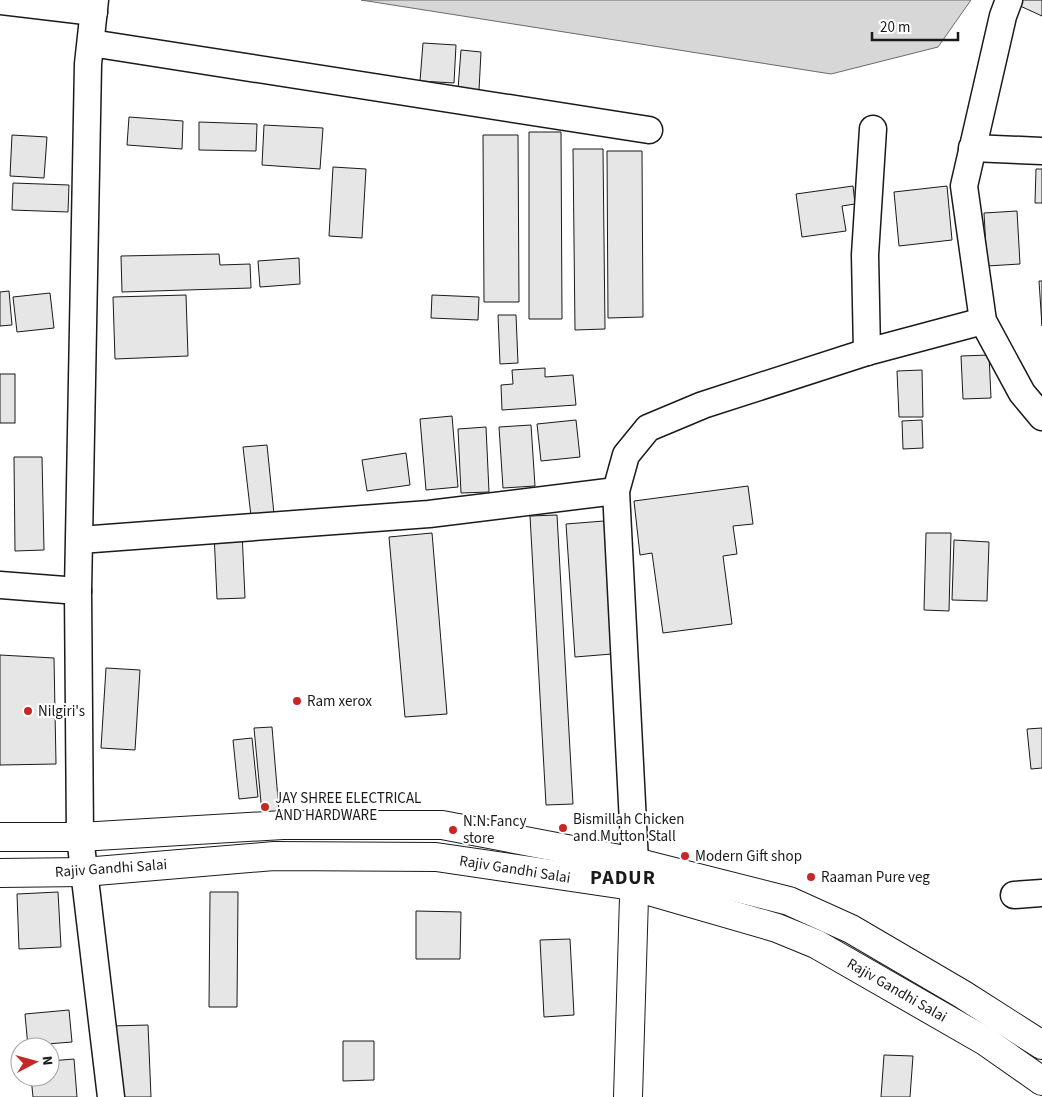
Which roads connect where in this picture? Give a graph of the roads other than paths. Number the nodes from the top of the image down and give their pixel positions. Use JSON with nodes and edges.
{"nodes":[{"id":1,"x":0,"y":0,"type":"edge"},
{"id":2,"x":1009,"y":0,"type":"edge"},
{"id":3,"x":95,"y":6,"type":"edge"},
{"id":4,"x":91,"y":42,"type":"junction"},
{"id":5,"x":873,"y":129,"type":"dead end"},
{"id":6,"x":649,"y":130,"type":"dead end"},
{"id":7,"x":972,"y":148,"type":"junction"},
{"id":8,"x":1042,"y":151,"type":"edge"},
{"id":9,"x":983,"y":321,"type":"junction"},
{"id":10,"x":867,"y":352,"type":"junction"},
{"id":11,"x":1042,"y":417,"type":"edge"},
{"id":12,"x":616,"y":492,"type":"junction"},
{"id":13,"x":80,"y":540,"type":"junction"},
{"id":14,"x":0,"y":585,"type":"edge"},
{"id":15,"x":78,"y":591,"type":"junction"},
{"id":16,"x":0,"y":837,"type":"edge"},
{"id":17,"x":80,"y":837,"type":"junction"},
{"id":18,"x":84,"y":872,"type":"junction"},
{"id":19,"x":0,"y":873,"type":"edge"},
{"id":20,"x":634,"y":874,"type":"junction"},
{"id":21,"x":1042,"y":893,"type":"edge"},
{"id":22,"x":1014,"y":895,"type":"dead end"},
{"id":23,"x":1042,"y":1045,"type":"edge"},
{"id":24,"x":1042,"y":1081,"type":"edge"},
{"id":25,"x":111,"y":1097,"type":"edge"},
{"id":26,"x":628,"y":1097,"type":"edge"}],
"edges":[{"from":1,"to":3,"type":"street"},
{"from":2,"to":7,"type":"street"},
{"from":3,"to":4,"type":"street"},
{"from":4,"to":6,"type":"street"},
{"from":4,"to":13,"type":"street"},
{"from":5,"to":10,"type":"street"},
{"from":7,"to":8,"type":"street"},
{"from":7,"to":9,"type":"street"},
{"from":9,"to":10,"type":"street"},
{"from":9,"to":11,"type":"street"},
{"from":10,"to":12,"type":"street"},
{"from":12,"to":13,"type":"street"},
{"from":12,"to":20,"type":"street"},
{"from":13,"to":15,"type":"street"},
{"from":14,"to":15,"type":"street"},
{"from":15,"to":17,"type":"street"},
{"from":16,"to":17,"type":"main road","name":"Rajiv Gandhi Salai"},
{"from":17,"to":18,"type":"street"},
{"from":17,"to":20,"type":"main road","name":"Rajiv Gandhi Salai"},
{"from":18,"to":19,"type":"main road","name":"Rajiv Gandhi Salai"},
{"from":18,"to":20,"type":"main road","name":"Rajiv Gandhi Salai"},
{"from":18,"to":25,"type":"street"},
{"from":20,"to":23,"type":"main road","name":"Rajiv Gandhi Salai"},
{"from":20,"to":24,"type":"main road","name":"Rajiv Gandhi Salai"},
{"from":20,"to":26,"type":"main road"},
{"from":21,"to":22,"type":"street"}]}
